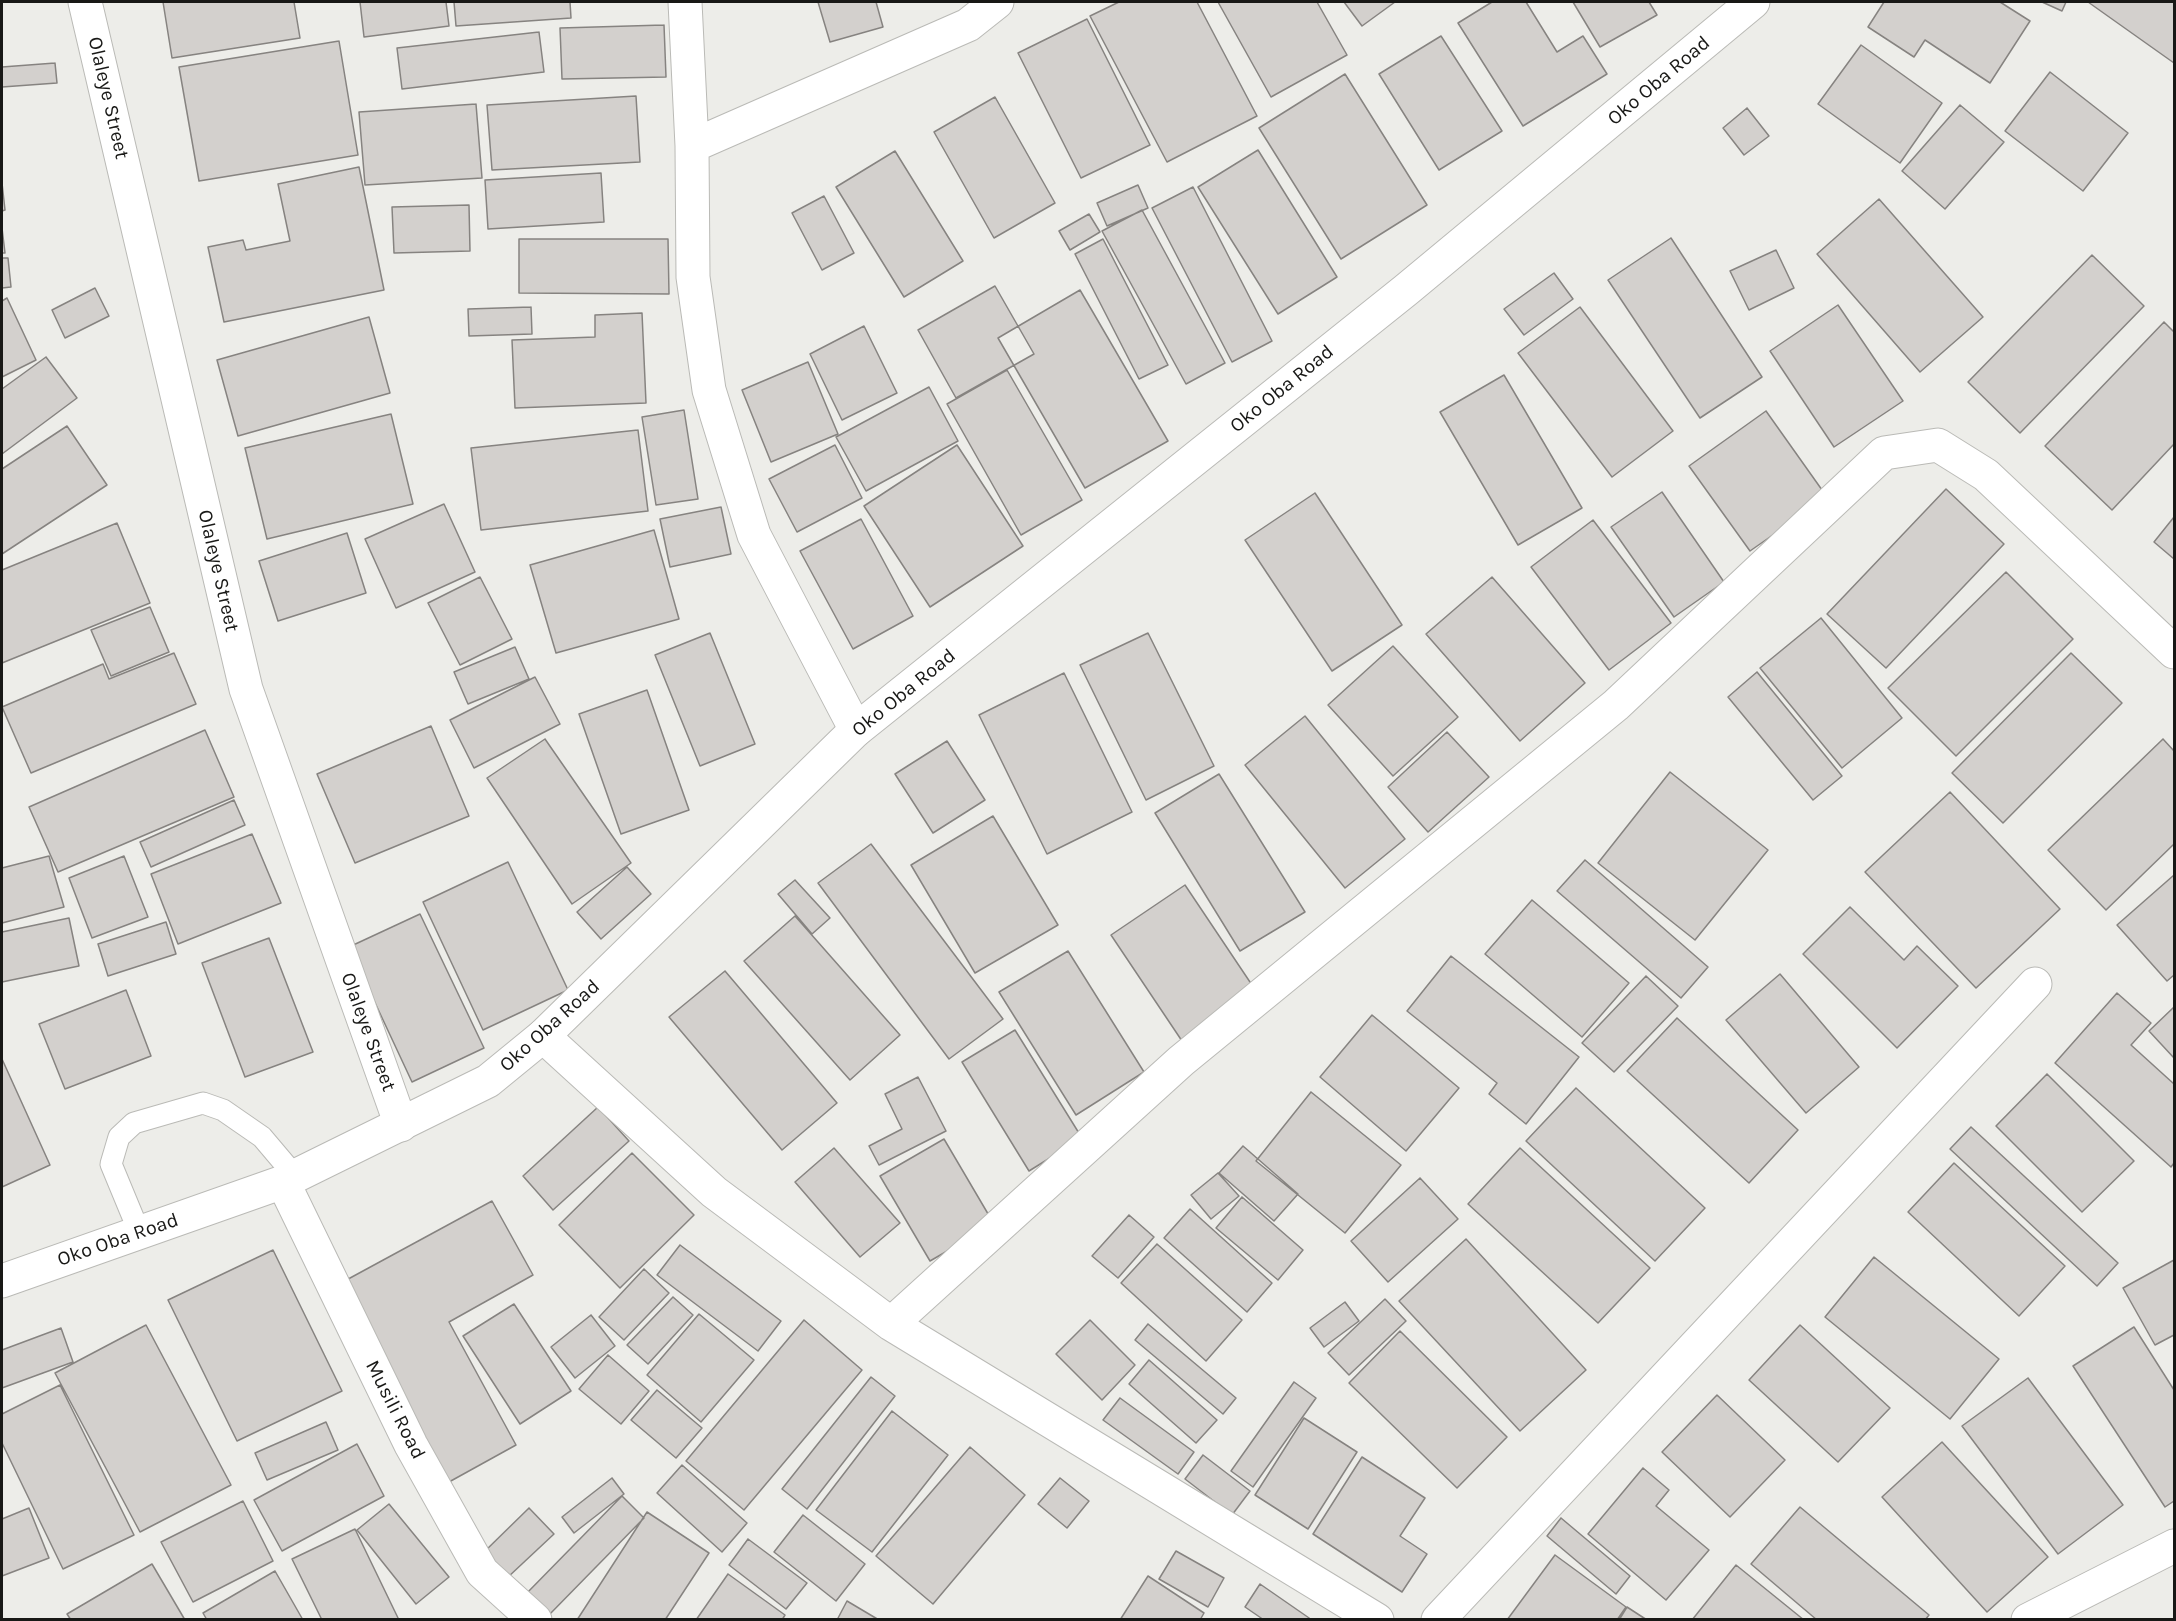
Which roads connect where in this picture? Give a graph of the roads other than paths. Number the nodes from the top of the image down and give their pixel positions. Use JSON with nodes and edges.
{"nodes":[{"id":1,"x":85,"y":2,"type":"edge"},
{"id":2,"x":685,"y":2,"type":"edge"},
{"id":3,"x":997,"y":2,"type":"edge"},
{"id":4,"x":1753,"y":2,"type":"edge"},
{"id":5,"x":692,"y":146,"type":"junction"},
{"id":6,"x":2175,"y":652,"type":"edge"},
{"id":7,"x":856,"y":730,"type":"junction"},
{"id":8,"x":2035,"y":984,"type":"dead end"},
{"id":9,"x":543,"y":1036,"type":"junction"},
{"id":10,"x":401,"y":1125,"type":"junction"},
{"id":11,"x":289,"y":1179,"type":"junction"},
{"id":12,"x":140,"y":1234,"type":"junction"},
{"id":13,"x":2,"y":1281,"type":"edge"},
{"id":14,"x":891,"y":1324,"type":"junction"},
{"id":15,"x":2175,"y":1546,"type":"edge"},
{"id":16,"x":535,"y":1620,"type":"edge"},
{"id":17,"x":1377,"y":1620,"type":"edge"},
{"id":18,"x":1438,"y":1620,"type":"edge"},
{"id":19,"x":2028,"y":1620,"type":"edge"}],
"edges":[{"from":1,"to":10,"type":"street","name":"Olaleye Street"},
{"from":2,"to":5,"type":"street"},
{"from":3,"to":5,"type":"street"},
{"from":4,"to":7,"type":"street","name":"Oko Oba Road"},
{"from":5,"to":7,"type":"street"},
{"from":6,"to":14,"type":"street"},
{"from":7,"to":9,"type":"street","name":"Oko Oba Road"},
{"from":8,"to":18,"type":"street"},
{"from":9,"to":10,"type":"street","name":"Oko Oba Road"},
{"from":9,"to":14,"type":"street"},
{"from":10,"to":11,"type":"street","name":"Oko Oba Road"},
{"from":11,"to":12,"type":"street","name":"Oko Oba Road"},
{"from":11,"to":12,"type":"lane"},
{"from":11,"to":16,"type":"street","name":"Musili Road"},
{"from":12,"to":13,"type":"street","name":"Oko Oba Road"},
{"from":14,"to":17,"type":"street"},
{"from":15,"to":19,"type":"street"}]}
